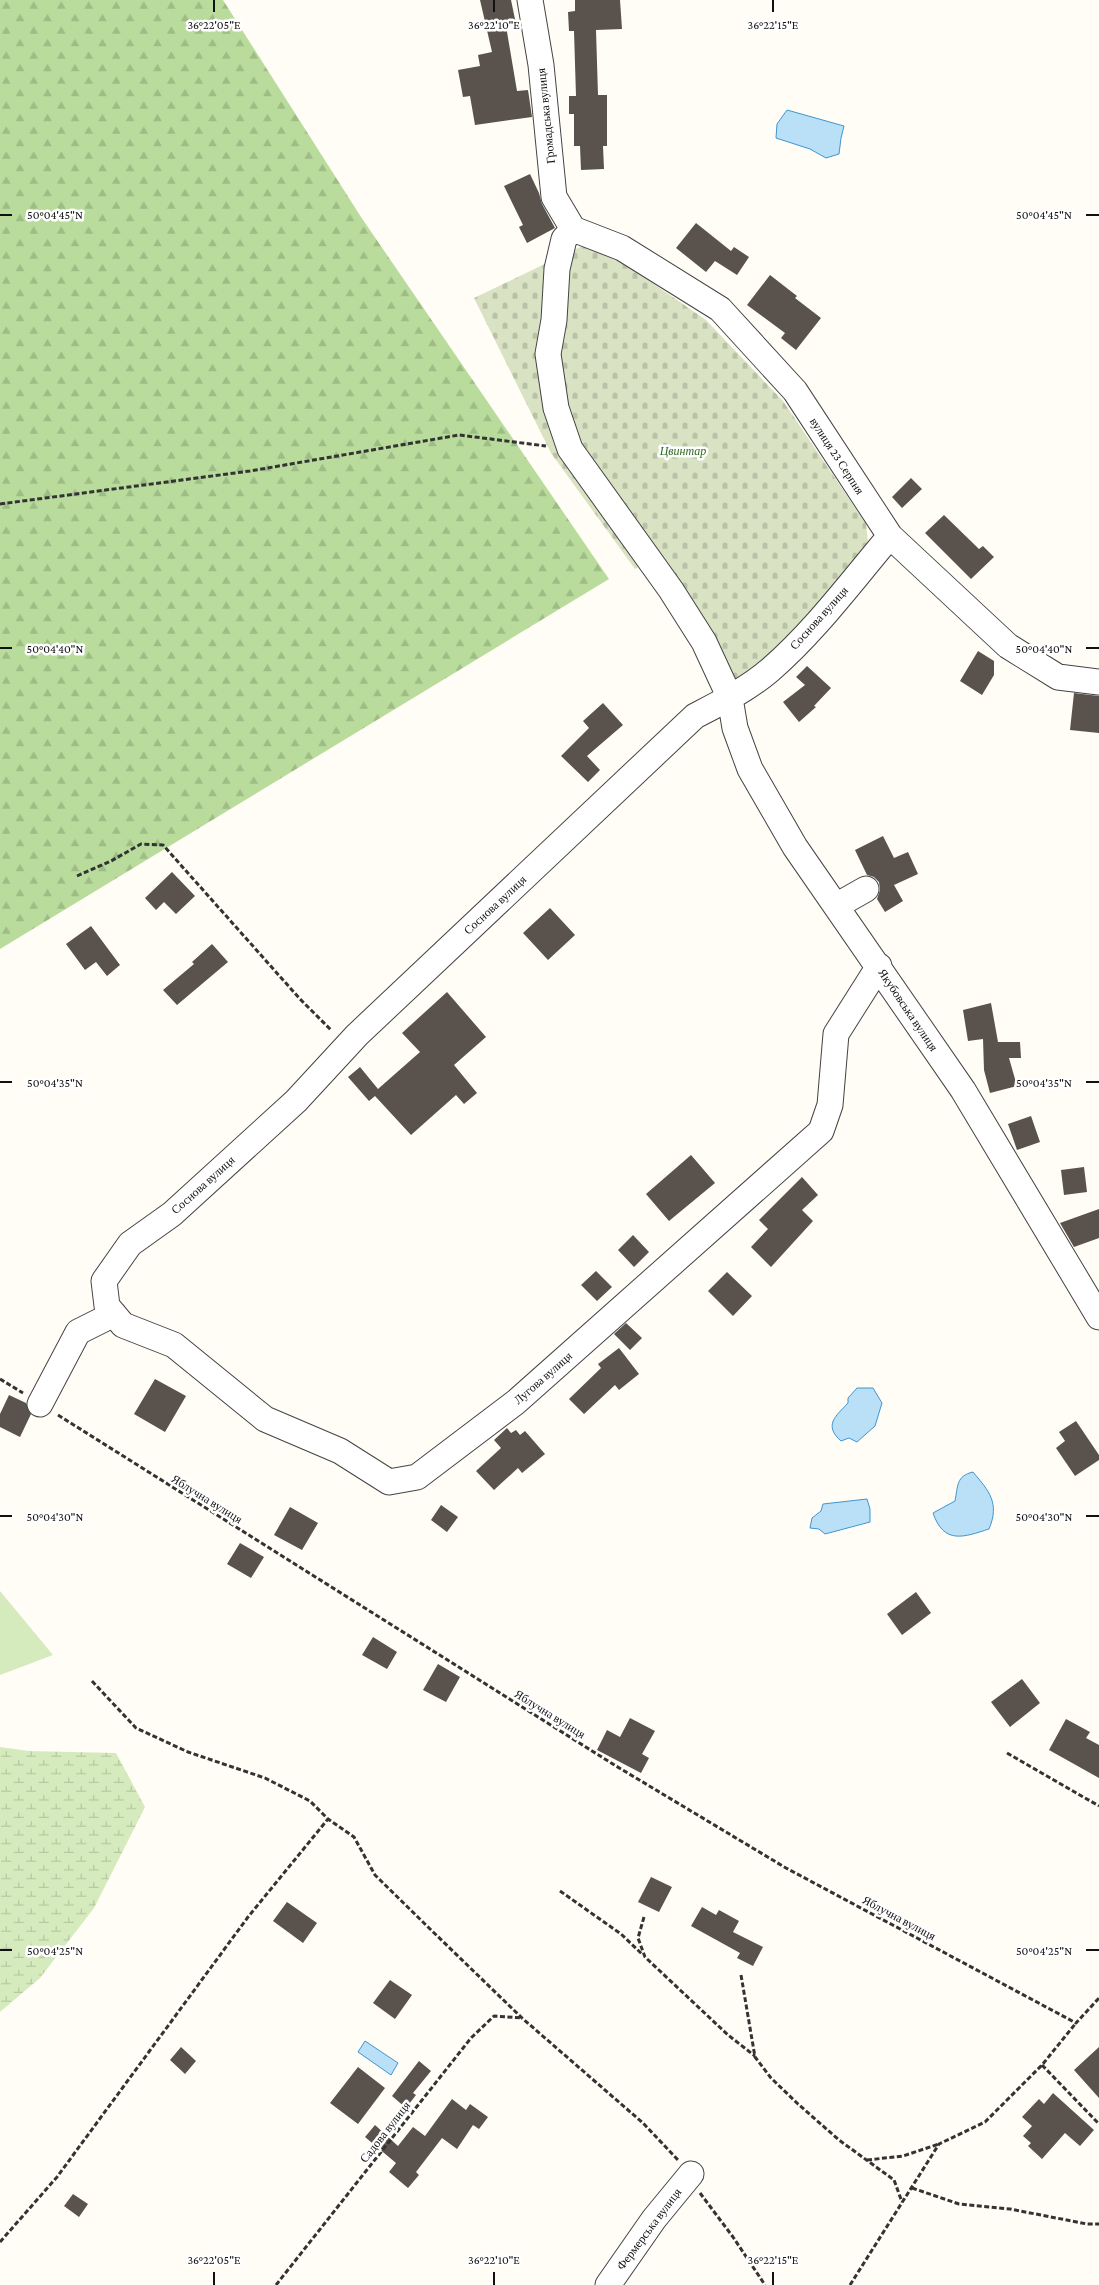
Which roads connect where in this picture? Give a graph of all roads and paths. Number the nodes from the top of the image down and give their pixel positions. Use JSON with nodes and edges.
{"nodes":[{"id":1,"x":530,"y":0,"type":"edge"},
{"id":2,"x":573,"y":229,"type":"junction"},
{"id":3,"x":570,"y":449,"type":"junction"},
{"id":4,"x":0,"y":504,"type":"edge"},
{"id":5,"x":890,"y":536,"type":"junction"},
{"id":6,"x":1099,"y":682,"type":"edge"},
{"id":7,"x":730,"y":698,"type":"junction"},
{"id":8,"x":77,"y":876,"type":"dead end"},
{"id":9,"x":866,"y":889,"type":"dead end"},
{"id":10,"x":836,"y":906,"type":"junction"},
{"id":11,"x":879,"y":966,"type":"junction"},
{"id":12,"x":354,"y":1039,"type":"junction"},
{"id":13,"x":114,"y":1314,"type":"junction"},
{"id":14,"x":1099,"y":1317,"type":"edge"},
{"id":15,"x":0,"y":1379,"type":"edge"},
{"id":16,"x":40,"y":1404,"type":"junction"},
{"id":17,"x":92,"y":1681,"type":"dead end"},
{"id":18,"x":1007,"y":1753,"type":"dead end"},
{"id":19,"x":1099,"y":1806,"type":"edge"},
{"id":20,"x":328,"y":1819,"type":"junction"},
{"id":21,"x":560,"y":1891,"type":"dead end"},
{"id":22,"x":644,"y":1917,"type":"dead end"},
{"id":23,"x":645,"y":1957,"type":"junction"},
{"id":24,"x":741,"y":1974,"type":"dead end"},
{"id":25,"x":1099,"y":1998,"type":"edge"},
{"id":26,"x":522,"y":2018,"type":"junction"},
{"id":27,"x":1076,"y":2023,"type":"junction"},
{"id":28,"x":755,"y":2057,"type":"junction"},
{"id":29,"x":1042,"y":2066,"type":"junction"},
{"id":30,"x":1099,"y":2124,"type":"edge"},
{"id":31,"x":939,"y":2144,"type":"junction"},
{"id":32,"x":866,"y":2160,"type":"junction"},
{"id":33,"x":691,"y":2174,"type":"junction"},
{"id":34,"x":912,"y":2188,"type":"junction"},
{"id":35,"x":902,"y":2203,"type":"junction"},
{"id":36,"x":1099,"y":2224,"type":"edge"},
{"id":37,"x":0,"y":2242,"type":"edge"},
{"id":38,"x":276,"y":2285,"type":"edge"},
{"id":39,"x":608,"y":2285,"type":"edge"},
{"id":40,"x":765,"y":2285,"type":"edge"},
{"id":41,"x":850,"y":2285,"type":"edge"}],
"edges":[{"from":1,"to":2,"type":"street","name":"Громадська вулиця"},
{"from":2,"to":3,"type":"street","name":"Якубовська вулиця"},
{"from":2,"to":5,"type":"street","name":"вулиця 23 Серпня"},
{"from":3,"to":4,"type":"path"},
{"from":3,"to":7,"type":"street","name":"Якубовська вулиця"},
{"from":5,"to":6,"type":"street","name":"вулиця 23 Серпня"},
{"from":5,"to":7,"type":"street","name":"Соснова вулиця"},
{"from":7,"to":10,"type":"street","name":"Якубовська вулиця"},
{"from":7,"to":12,"type":"street","name":"Соснова вулиця"},
{"from":8,"to":12,"type":"path"},
{"from":9,"to":10,"type":"street"},
{"from":10,"to":11,"type":"street","name":"Якубовська вулиця"},
{"from":11,"to":13,"type":"street","name":"Лугова вулиця"},
{"from":11,"to":14,"type":"street","name":"Якубовська вулиця"},
{"from":12,"to":13,"type":"street","name":"Соснова вулиця"},
{"from":13,"to":16,"type":"street"},
{"from":15,"to":16,"type":"path","name":"Яблучна вулиця"},
{"from":16,"to":27,"type":"path","name":"Яблучна вулиця"},
{"from":17,"to":20,"type":"path"},
{"from":18,"to":19,"type":"path"},
{"from":20,"to":26,"type":"path"},
{"from":20,"to":37,"type":"path"},
{"from":21,"to":23,"type":"path"},
{"from":22,"to":23,"type":"path"},
{"from":23,"to":28,"type":"path"},
{"from":24,"to":28,"type":"path"},
{"from":25,"to":27,"type":"path"},
{"from":26,"to":33,"type":"path"},
{"from":26,"to":38,"type":"path","name":"Садова вулиця"},
{"from":27,"to":29,"type":"path"},
{"from":28,"to":32,"type":"path"},
{"from":29,"to":30,"type":"path"},
{"from":29,"to":31,"type":"path"},
{"from":31,"to":32,"type":"path"},
{"from":31,"to":34,"type":"path"},
{"from":32,"to":35,"type":"path"},
{"from":33,"to":39,"type":"street","name":"Фермерська вулиця"},
{"from":33,"to":40,"type":"path"},
{"from":34,"to":35,"type":"path"},
{"from":34,"to":36,"type":"path"},
{"from":35,"to":41,"type":"path"}]}
